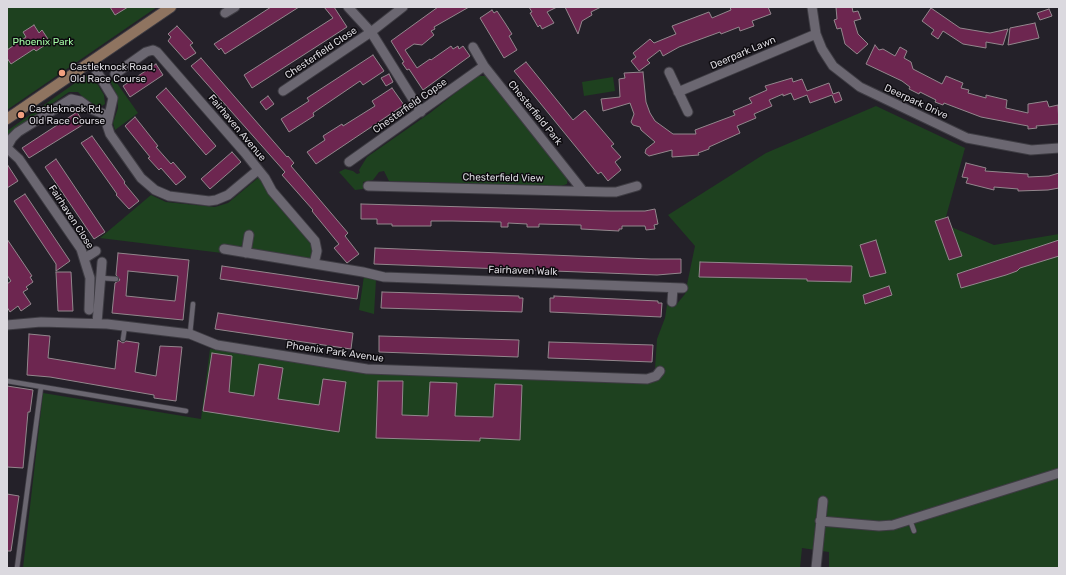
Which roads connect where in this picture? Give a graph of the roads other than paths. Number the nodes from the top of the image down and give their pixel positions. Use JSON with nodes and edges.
{"nodes":[{"id":1,"x":171,"y":7,"type":"edge"},
{"id":2,"x":348,"y":7,"type":"edge"},
{"id":3,"x":403,"y":7,"type":"edge"},
{"id":4,"x":812,"y":7,"type":"edge"},
{"id":5,"x":371,"y":32,"type":"junction"},
{"id":6,"x":816,"y":34,"type":"junction"},
{"id":7,"x":473,"y":47,"type":"dead end"},
{"id":8,"x":91,"y":62,"type":"junction"},
{"id":9,"x":484,"y":66,"type":"junction"},
{"id":10,"x":669,"y":72,"type":"dead end"},
{"id":11,"x":114,"y":74,"type":"dead end"},
{"id":12,"x":283,"y":91,"type":"dead end"},
{"id":13,"x":678,"y":92,"type":"junction"},
{"id":14,"x":421,"y":112,"type":"junction"},
{"id":15,"x":688,"y":112,"type":"dead end"},
{"id":16,"x":109,"y":116,"type":"junction"},
{"id":17,"x":7,"y":119,"type":"edge"},
{"id":18,"x":7,"y":147,"type":"edge"},
{"id":19,"x":1059,"y":148,"type":"edge"},
{"id":20,"x":348,"y":162,"type":"dead end"},
{"id":21,"x":258,"y":170,"type":"junction"},
{"id":22,"x":368,"y":186,"type":"dead end"},
{"id":23,"x":637,"y":186,"type":"dead end"},
{"id":24,"x":583,"y":190,"type":"junction"},
{"id":25,"x":249,"y":235,"type":"dead end"},
{"id":26,"x":224,"y":249,"type":"dead end"},
{"id":27,"x":96,"y":251,"type":"dead end"},
{"id":28,"x":246,"y":252,"type":"junction"},
{"id":29,"x":85,"y":258,"type":"junction"},
{"id":30,"x":102,"y":262,"type":"dead end"},
{"id":31,"x":314,"y":264,"type":"junction"},
{"id":32,"x":100,"y":278,"type":"junction"},
{"id":33,"x":116,"y":280,"type":"dead end"},
{"id":34,"x":673,"y":288,"type":"junction"},
{"id":35,"x":683,"y":288,"type":"dead end"},
{"id":36,"x":672,"y":302,"type":"dead end"},
{"id":37,"x":193,"y":304,"type":"dead end"},
{"id":38,"x":88,"y":310,"type":"dead end"},
{"id":39,"x":97,"y":322,"type":"junction"},
{"id":40,"x":7,"y":325,"type":"edge"},
{"id":41,"x":125,"y":326,"type":"junction"},
{"id":42,"x":190,"y":334,"type":"junction"},
{"id":43,"x":124,"y":339,"type":"dead end"},
{"id":44,"x":660,"y":371,"type":"dead end"},
{"id":45,"x":7,"y":381,"type":"edge"},
{"id":46,"x":41,"y":387,"type":"junction"},
{"id":47,"x":186,"y":411,"type":"dead end"},
{"id":48,"x":1059,"y":473,"type":"edge"},
{"id":49,"x":824,"y":501,"type":"dead end"},
{"id":50,"x":910,"y":520,"type":"junction"},
{"id":51,"x":820,"y":521,"type":"junction"},
{"id":52,"x":914,"y":531,"type":"dead end"},
{"id":53,"x":17,"y":568,"type":"edge"},
{"id":54,"x":816,"y":568,"type":"edge"}],
"edges":[{"from":1,"to":8,"type":"main road"},
{"from":2,"to":5,"type":"street"},
{"from":3,"to":5,"type":"street","name":"Chesterfield Close"},
{"from":4,"to":6,"type":"street","name":"Deerpark Drive"},
{"from":5,"to":12,"type":"street","name":"Chesterfield Close"},
{"from":5,"to":14,"type":"street"},
{"from":6,"to":13,"type":"street","name":"Deerpark Lawn"},
{"from":6,"to":19,"type":"street","name":"Deerpark Drive"},
{"from":7,"to":9,"type":"street","name":"Chesterfield Park"},
{"from":8,"to":16,"type":"street"},
{"from":8,"to":17,"type":"main road"},
{"from":9,"to":14,"type":"street","name":"Chesterfield Copse"},
{"from":9,"to":24,"type":"street","name":"Chesterfield Park"},
{"from":10,"to":13,"type":"street"},
{"from":11,"to":21,"type":"street","name":"Fairhaven Avenue"},
{"from":13,"to":15,"type":"street"},
{"from":14,"to":20,"type":"street","name":"Chesterfield Copse"},
{"from":16,"to":18,"type":"street"},
{"from":16,"to":21,"type":"street"},
{"from":18,"to":29,"type":"street","name":"Fairhaven Close"},
{"from":21,"to":31,"type":"street","name":"Fairhaven Avenue"},
{"from":22,"to":24,"type":"street","name":"Chesterfield View"},
{"from":23,"to":24,"type":"street","name":"Chesterfield View"},
{"from":25,"to":28,"type":"street"},
{"from":26,"to":28,"type":"street"},
{"from":27,"to":29,"type":"street"},
{"from":28,"to":31,"type":"street"},
{"from":29,"to":38,"type":"street","name":"Fairhaven Close"},
{"from":30,"to":32,"type":"street"},
{"from":31,"to":34,"type":"street","name":"Fairhaven Walk"},
{"from":32,"to":33,"type":"lane"},
{"from":32,"to":39,"type":"street"},
{"from":34,"to":35,"type":"street","name":"Fairhaven Walk"},
{"from":34,"to":36,"type":"street"},
{"from":37,"to":42,"type":"lane"},
{"from":39,"to":40,"type":"street","name":"Phoenix Park Avenue"},
{"from":39,"to":41,"type":"street","name":"Phoenix Park Avenue"},
{"from":41,"to":42,"type":"street","name":"Phoenix Park Avenue"},
{"from":41,"to":43,"type":"lane"},
{"from":42,"to":44,"type":"street","name":"Phoenix Park Avenue"},
{"from":45,"to":46,"type":"lane"},
{"from":46,"to":47,"type":"lane"},
{"from":46,"to":53,"type":"lane"},
{"from":48,"to":50,"type":"street"},
{"from":49,"to":51,"type":"street"},
{"from":50,"to":51,"type":"street"},
{"from":50,"to":52,"type":"lane"},
{"from":51,"to":54,"type":"street"}]}
